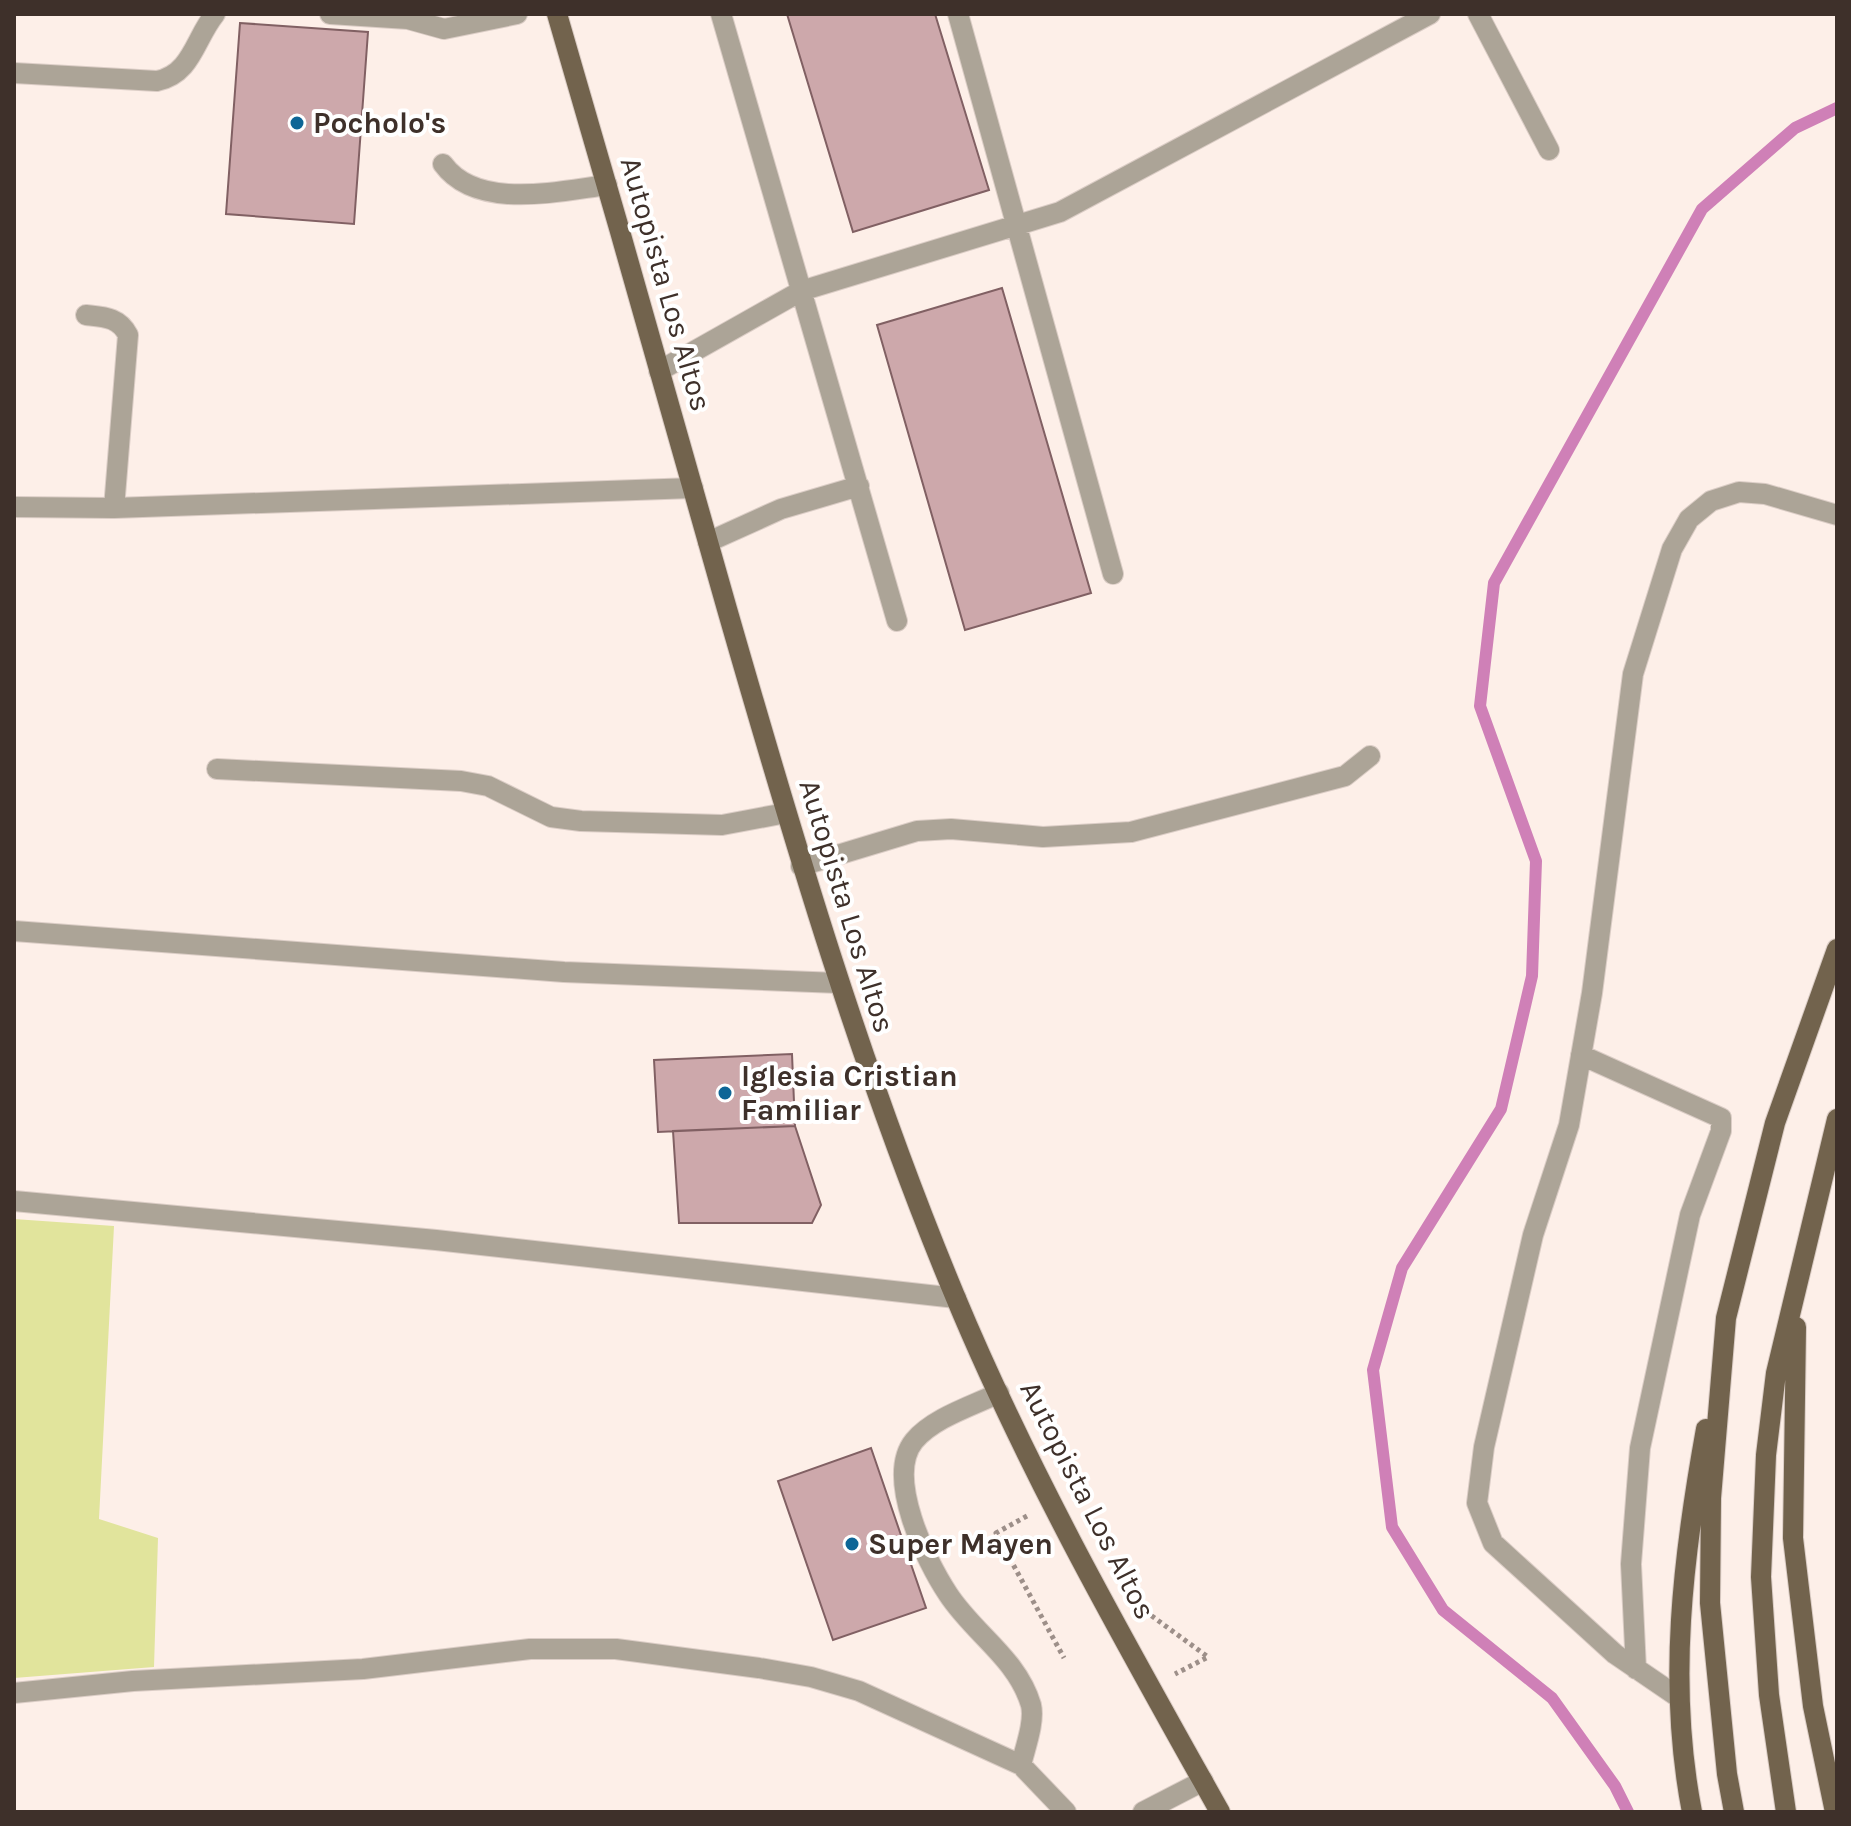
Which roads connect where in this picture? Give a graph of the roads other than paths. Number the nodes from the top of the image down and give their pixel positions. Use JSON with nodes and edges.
{"nodes":[{"id":1,"x":215,"y":14,"type":"edge"},
{"id":2,"x":330,"y":14,"type":"edge"},
{"id":3,"x":517,"y":14,"type":"edge"},
{"id":4,"x":557,"y":14,"type":"edge"},
{"id":5,"x":721,"y":14,"type":"edge"},
{"id":6,"x":958,"y":14,"type":"edge"},
{"id":7,"x":1430,"y":14,"type":"edge"},
{"id":8,"x":1478,"y":14,"type":"edge"},
{"id":9,"x":14,"y":73,"type":"edge"},
{"id":10,"x":1549,"y":150,"type":"dead end"},
{"id":11,"x":443,"y":164,"type":"dead end"},
{"id":12,"x":607,"y":185,"type":"junction"},
{"id":13,"x":1018,"y":226,"type":"junction"},
{"id":14,"x":801,"y":291,"type":"junction"},
{"id":15,"x":86,"y":315,"type":"dead end"},
{"id":16,"x":659,"y":371,"type":"junction"},
{"id":17,"x":859,"y":486,"type":"junction"},
{"id":18,"x":693,"y":488,"type":"junction"},
{"id":19,"x":14,"y":507,"type":"edge"},
{"id":20,"x":114,"y":508,"type":"junction"},
{"id":21,"x":1837,"y":515,"type":"edge"},
{"id":22,"x":708,"y":542,"type":"junction"},
{"id":23,"x":1113,"y":574,"type":"dead end"},
{"id":24,"x":897,"y":621,"type":"dead end"},
{"id":25,"x":1370,"y":756,"type":"dead end"},
{"id":26,"x":217,"y":769,"type":"dead end"},
{"id":27,"x":786,"y":813,"type":"junction"},
{"id":28,"x":801,"y":866,"type":"junction"},
{"id":29,"x":14,"y":931,"type":"edge"},
{"id":30,"x":1837,"y":949,"type":"edge"},
{"id":31,"x":838,"y":983,"type":"junction"},
{"id":32,"x":1581,"y":1055,"type":"junction"},
{"id":33,"x":1837,"y":1119,"type":"edge"},
{"id":34,"x":14,"y":1201,"type":"edge"},
{"id":35,"x":1798,"y":1287,"type":"junction"},
{"id":36,"x":956,"y":1298,"type":"junction"},
{"id":37,"x":1726,"y":1318,"type":"junction"},
{"id":38,"x":999,"y":1393,"type":"junction"},
{"id":39,"x":1636,"y":1669,"type":"junction"},
{"id":40,"x":14,"y":1693,"type":"edge"},
{"id":41,"x":1678,"y":1697,"type":"junction"},
{"id":42,"x":1021,"y":1765,"type":"junction"},
{"id":43,"x":1203,"y":1781,"type":"junction"},
{"id":44,"x":1066,"y":1812,"type":"edge"},
{"id":45,"x":1143,"y":1812,"type":"edge"},
{"id":46,"x":1220,"y":1812,"type":"edge"},
{"id":47,"x":1692,"y":1812,"type":"edge"},
{"id":48,"x":1734,"y":1812,"type":"edge"},
{"id":49,"x":1786,"y":1812,"type":"edge"},
{"id":50,"x":1835,"y":1812,"type":"edge"}],
"edges":[{"from":1,"to":9,"type":"street"},
{"from":2,"to":3,"type":"street"},
{"from":4,"to":12,"type":"main road","name":"Autopista Los Altos"},
{"from":5,"to":14,"type":"street"},
{"from":6,"to":13,"type":"street"},
{"from":7,"to":13,"type":"street"},
{"from":8,"to":10,"type":"street"},
{"from":11,"to":12,"type":"street"},
{"from":12,"to":16,"type":"main road","name":"Autopista Los Altos"},
{"from":13,"to":14,"type":"street"},
{"from":13,"to":23,"type":"street"},
{"from":14,"to":16,"type":"street"},
{"from":14,"to":17,"type":"street"},
{"from":15,"to":20,"type":"street"},
{"from":16,"to":18,"type":"main road","name":"Autopista Los Altos"},
{"from":17,"to":22,"type":"street"},
{"from":17,"to":24,"type":"street"},
{"from":18,"to":20,"type":"street"},
{"from":18,"to":22,"type":"main road","name":"Autopista Los Altos"},
{"from":19,"to":20,"type":"street"},
{"from":21,"to":32,"type":"street"},
{"from":22,"to":27,"type":"main road","name":"Autopista Los Altos"},
{"from":25,"to":28,"type":"street"},
{"from":26,"to":27,"type":"street"},
{"from":27,"to":28,"type":"main road","name":"Autopista Los Altos"},
{"from":28,"to":31,"type":"main road","name":"Autopista Los Altos"},
{"from":29,"to":31,"type":"street"},
{"from":30,"to":37,"type":"main road"},
{"from":31,"to":36,"type":"main road","name":"Autopista Los Altos"},
{"from":32,"to":39,"type":"street"},
{"from":32,"to":39,"type":"street"},
{"from":33,"to":35,"type":"main road"},
{"from":34,"to":36,"type":"street"},
{"from":35,"to":49,"type":"main road"},
{"from":35,"to":50,"type":"main road"},
{"from":36,"to":38,"type":"main road","name":"Autopista Los Altos"},
{"from":37,"to":41,"type":"main road"},
{"from":37,"to":48,"type":"main road"},
{"from":38,"to":42,"type":"street"},
{"from":38,"to":43,"type":"main road","name":"Autopista Los Altos"},
{"from":39,"to":41,"type":"street"},
{"from":40,"to":42,"type":"street"},
{"from":41,"to":47,"type":"main road"},
{"from":42,"to":44,"type":"street"},
{"from":43,"to":45,"type":"street"},
{"from":43,"to":46,"type":"main road","name":"Autopista Los Altos"}]}
